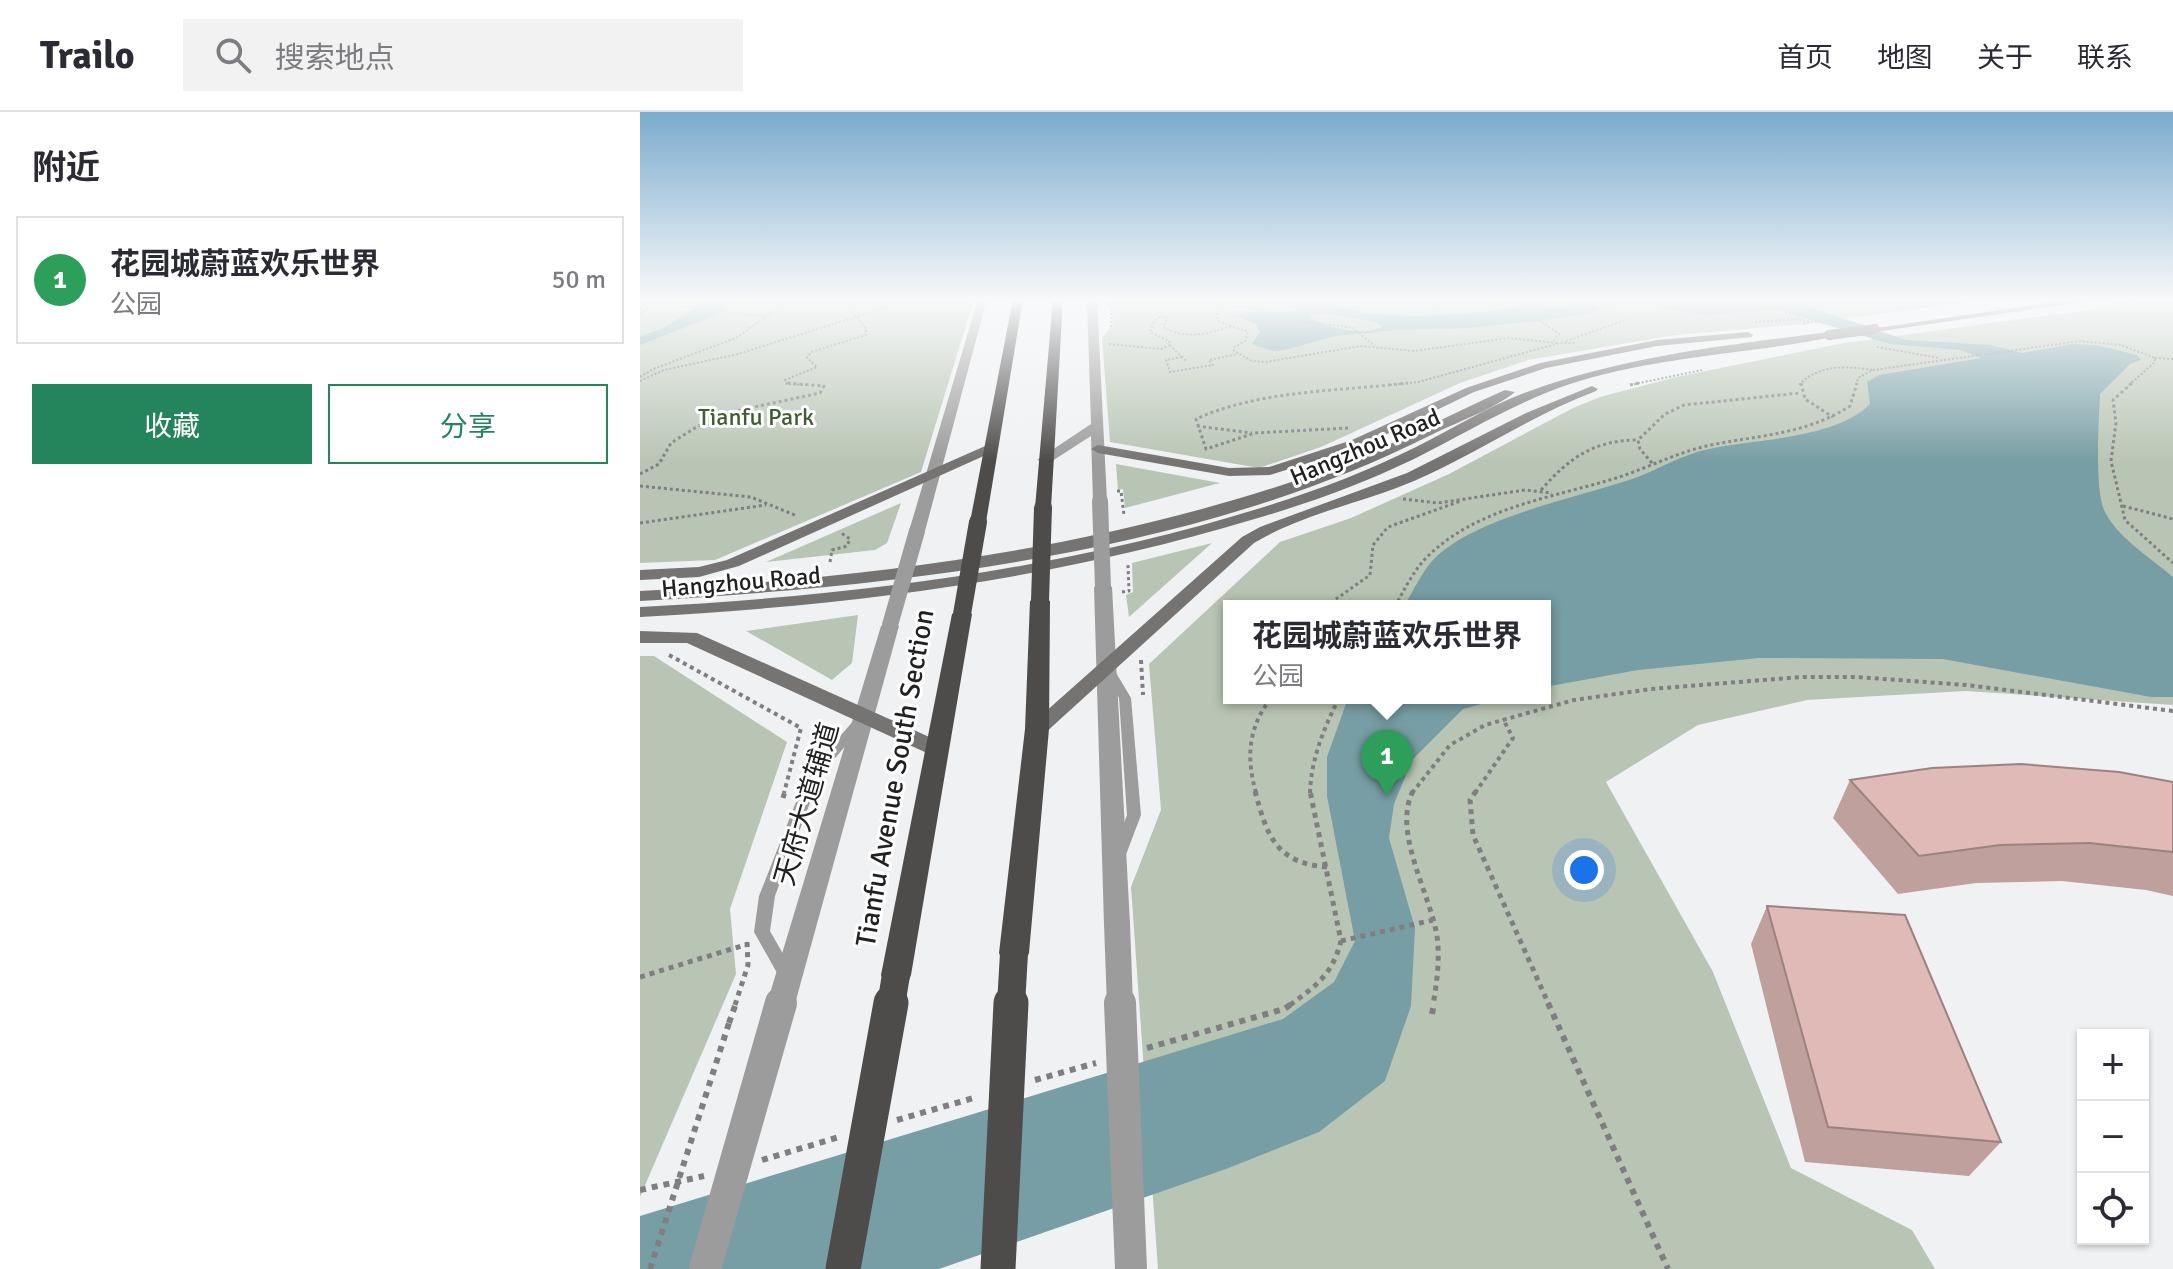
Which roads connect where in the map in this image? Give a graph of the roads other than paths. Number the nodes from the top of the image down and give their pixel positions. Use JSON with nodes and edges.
{"nodes":[{"id":1,"x":968,"y":353,"type":"edge"},
{"id":2,"x":1009,"y":353,"type":"edge"},
{"id":3,"x":1053,"y":353,"type":"edge"},
{"id":4,"x":1094,"y":353,"type":"edge"},
{"id":5,"x":1606,"y":353,"type":"edge"},
{"id":6,"x":1644,"y":353,"type":"edge"},
{"id":7,"x":1688,"y":353,"type":"edge"},
{"id":8,"x":1745,"y":353,"type":"edge"},
{"id":9,"x":1097,"y":426,"type":"junction"},
{"id":10,"x":992,"y":447,"type":"junction"},
{"id":11,"x":1098,"y":449,"type":"junction"},
{"id":12,"x":1044,"y":460,"type":"junction"},
{"id":13,"x":933,"y":474,"type":"junction"},
{"id":14,"x":640,"y":575,"type":"edge"},
{"id":15,"x":640,"y":596,"type":"edge"},
{"id":16,"x":640,"y":612,"type":"edge"},
{"id":17,"x":640,"y":637,"type":"edge"},
{"id":18,"x":1106,"y":666,"type":"junction"},
{"id":19,"x":863,"y":717,"type":"junction"},
{"id":20,"x":1037,"y":729,"type":"junction"},
{"id":21,"x":937,"y":749,"type":"junction"},
{"id":22,"x":785,"y":988,"type":"junction"},
{"id":23,"x":705,"y":1269,"type":"edge"},
{"id":24,"x":843,"y":1269,"type":"edge"},
{"id":25,"x":998,"y":1269,"type":"edge"},
{"id":26,"x":1131,"y":1269,"type":"edge"}],
"edges":[{"from":1,"to":13,"type":"street"},
{"from":2,"to":10,"type":"highway","name":"Tianfu Avenue South Section"},
{"from":3,"to":12,"type":"highway"},
{"from":4,"to":9,"type":"street"},
{"from":5,"to":11,"type":"main road"},
{"from":6,"to":15,"type":"main road","name":"Hangzhou Road"},
{"from":7,"to":16,"type":"main road","name":"Hangzhou Road"},
{"from":8,"to":18,"type":"main road"},
{"from":9,"to":11,"type":"street"},
{"from":9,"to":12,"type":"street"},
{"from":10,"to":13,"type":"main road"},
{"from":10,"to":21,"type":"highway","name":"Tianfu Avenue South Section","bridge":true},
{"from":11,"to":18,"type":"street","bridge":true},
{"from":12,"to":20,"type":"highway","bridge":true},
{"from":13,"to":14,"type":"main road"},
{"from":13,"to":19,"type":"street","name":"天府大道辅道","bridge":true},
{"from":17,"to":19,"type":"main road"},
{"from":18,"to":20,"type":"main road"},
{"from":18,"to":26,"type":"street","bridge":true},
{"from":19,"to":21,"type":"main road"},
{"from":19,"to":22,"type":"street","name":"天府大道辅道"},
{"from":19,"to":22,"type":"lane"},
{"from":20,"to":25,"type":"highway","bridge":true},
{"from":21,"to":24,"type":"highway","name":"Tianfu Avenue South Section","bridge":true},
{"from":22,"to":23,"type":"street","name":"天府大道辅道","bridge":true}]}
